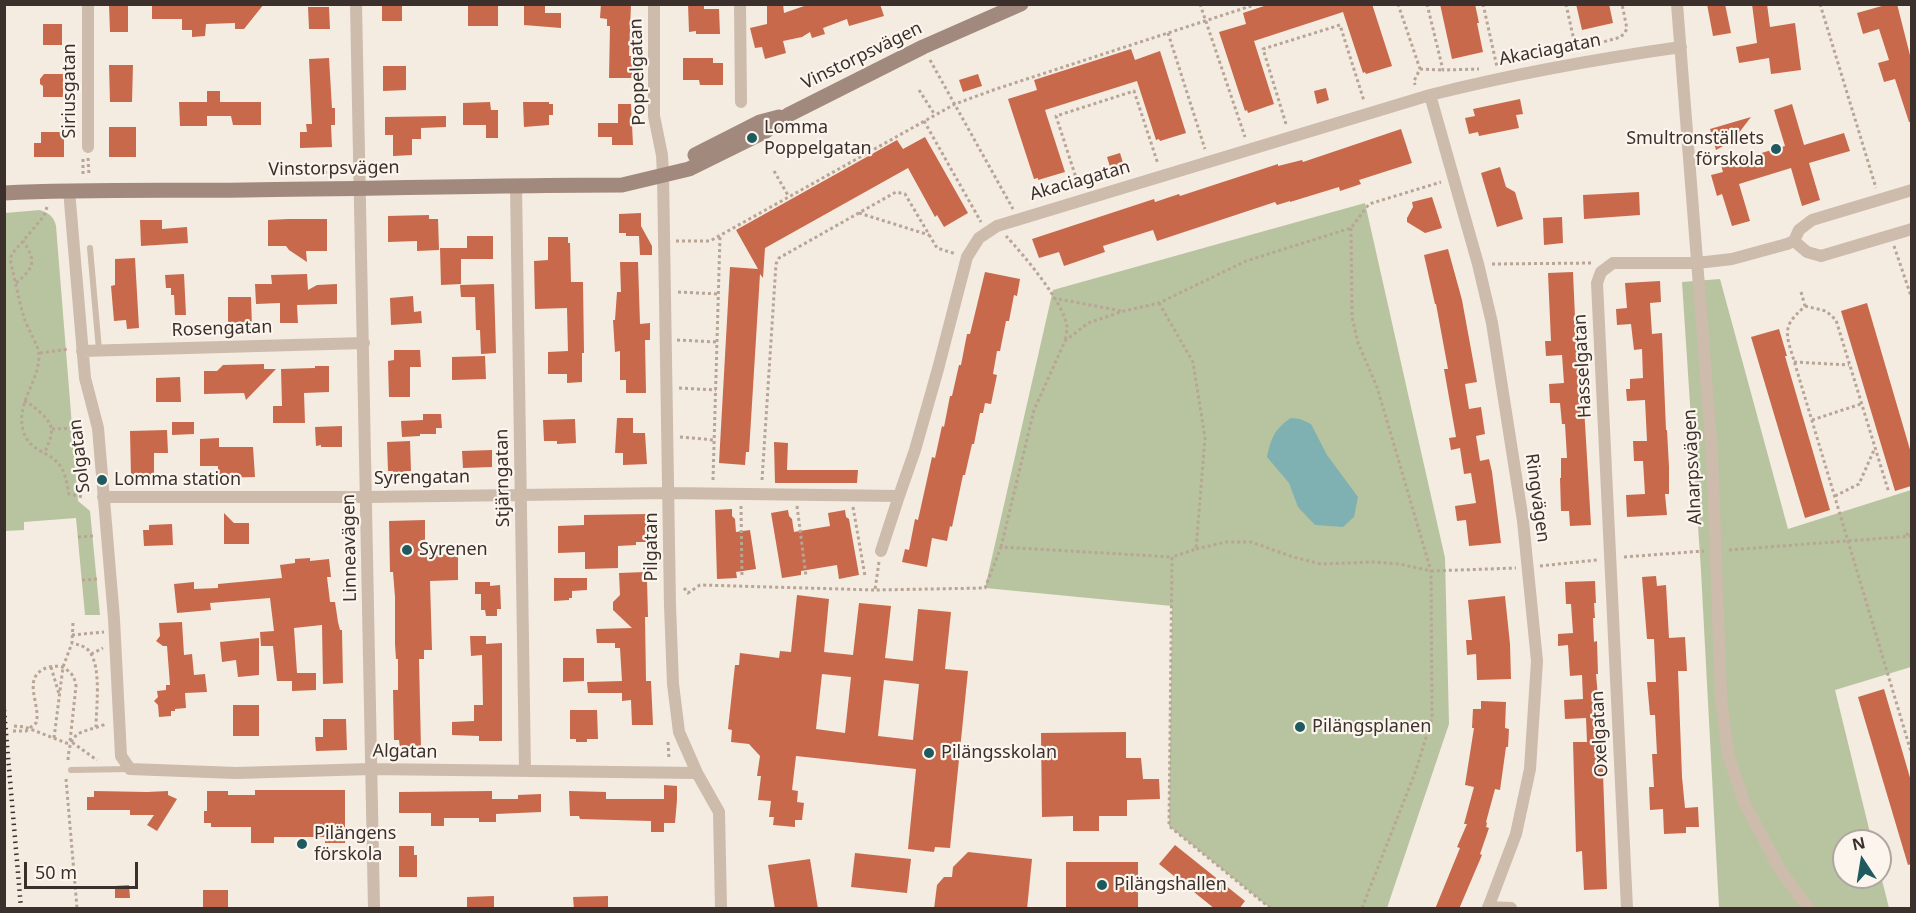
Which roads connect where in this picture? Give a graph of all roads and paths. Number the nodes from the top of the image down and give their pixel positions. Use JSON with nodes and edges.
{"nodes":[{"id":1,"x":88,"y":4,"type":"edge"},
{"id":2,"x":356,"y":4,"type":"edge"},
{"id":3,"x":654,"y":4,"type":"edge"},
{"id":4,"x":740,"y":4,"type":"edge"},
{"id":5,"x":1021,"y":4,"type":"edge"},
{"id":6,"x":1200,"y":4,"type":"edge"},
{"id":7,"x":1257,"y":4,"type":"edge"},
{"id":8,"x":1398,"y":4,"type":"edge"},
{"id":9,"x":1427,"y":4,"type":"edge"},
{"id":10,"x":1483,"y":4,"type":"edge"},
{"id":11,"x":1566,"y":4,"type":"edge"},
{"id":12,"x":1622,"y":4,"type":"edge"},
{"id":13,"x":1677,"y":4,"type":"edge"},
{"id":14,"x":1820,"y":4,"type":"edge"},
{"id":15,"x":1205,"y":21,"type":"junction"},
{"id":16,"x":1168,"y":33,"type":"junction"},
{"id":17,"x":923,"y":47,"type":"junction"},
{"id":18,"x":1681,"y":47,"type":"junction"},
{"id":19,"x":1576,"y":49,"type":"junction"},
{"id":20,"x":1579,"y":63,"type":"junction"},
{"id":21,"x":1443,"y":70,"type":"junction"},
{"id":22,"x":1498,"y":73,"type":"junction"},
{"id":23,"x":919,"y":90,"type":"dead end"},
{"id":24,"x":1430,"y":95,"type":"junction"},
{"id":25,"x":741,"y":102,"type":"dead end"},
{"id":26,"x":955,"y":104,"type":"junction"},
{"id":27,"x":1368,"y":114,"type":"junction"},
{"id":28,"x":935,"y":115,"type":"junction"},
{"id":29,"x":924,"y":121,"type":"junction"},
{"id":30,"x":1290,"y":138,"type":"junction"},
{"id":31,"x":88,"y":147,"type":"joint"},
{"id":32,"x":1249,"y":150,"type":"junction"},
{"id":33,"x":83,"y":161,"type":"dead end"},
{"id":34,"x":1209,"y":162,"type":"junction"},
{"id":35,"x":359,"y":165,"type":"junction"},
{"id":36,"x":774,"y":171,"type":"dead end"},
{"id":37,"x":284,"y":173,"type":"dead end"},
{"id":38,"x":663,"y":175,"type":"junction"},
{"id":39,"x":1162,"y":176,"type":"junction"},
{"id":40,"x":83,"y":177,"type":"junction"},
{"id":41,"x":1454,"y":178,"type":"junction"},
{"id":42,"x":71,"y":183,"type":"junction"},
{"id":43,"x":516,"y":185,"type":"junction"},
{"id":44,"x":359,"y":187,"type":"junction"},
{"id":45,"x":1911,"y":190,"type":"edge"},
{"id":46,"x":4,"y":193,"type":"edge"},
{"id":47,"x":789,"y":197,"type":"junction"},
{"id":48,"x":1084,"y":200,"type":"junction"},
{"id":49,"x":1880,"y":200,"type":"junction"},
{"id":50,"x":47,"y":207,"type":"dead end"},
{"id":51,"x":859,"y":213,"type":"junction"},
{"id":52,"x":1018,"y":218,"type":"junction"},
{"id":53,"x":1351,"y":228,"type":"junction"},
{"id":54,"x":992,"y":229,"type":"junction"},
{"id":55,"x":1911,"y":230,"type":"edge"},
{"id":56,"x":929,"y":235,"type":"junction"},
{"id":57,"x":720,"y":236,"type":"junction"},
{"id":58,"x":1891,"y":236,"type":"junction"},
{"id":59,"x":23,"y":241,"type":"junction"},
{"id":60,"x":1794,"y":241,"type":"junction"},
{"id":61,"x":90,"y":249,"type":"dead end"},
{"id":62,"x":674,"y":251,"type":"dead end"},
{"id":63,"x":967,"y":257,"type":"junction"},
{"id":64,"x":1613,"y":263,"type":"junction"},
{"id":65,"x":1697,"y":263,"type":"junction"},
{"id":66,"x":1478,"y":264,"type":"junction"},
{"id":67,"x":16,"y":283,"type":"junction"},
{"id":68,"x":675,"y":291,"type":"dead end"},
{"id":69,"x":1801,"y":292,"type":"dead end"},
{"id":70,"x":718,"y":294,"type":"junction"},
{"id":71,"x":1053,"y":298,"type":"junction"},
{"id":72,"x":1911,"y":299,"type":"edge"},
{"id":73,"x":1160,"y":303,"type":"junction"},
{"id":74,"x":1805,"y":306,"type":"junction"},
{"id":75,"x":1124,"y":311,"type":"junction"},
{"id":76,"x":676,"y":330,"type":"dead end"},
{"id":77,"x":676,"y":340,"type":"junction"},
{"id":78,"x":1065,"y":341,"type":"junction"},
{"id":79,"x":717,"y":342,"type":"junction"},
{"id":80,"x":364,"y":343,"type":"junction"},
{"id":81,"x":76,"y":350,"type":"junction"},
{"id":82,"x":676,"y":350,"type":"dead end"},
{"id":83,"x":99,"y":351,"type":"junction"},
{"id":84,"x":40,"y":353,"type":"junction"},
{"id":85,"x":1794,"y":362,"type":"junction"},
{"id":86,"x":1849,"y":365,"type":"junction"},
{"id":87,"x":676,"y":379,"type":"dead end"},
{"id":88,"x":716,"y":390,"type":"junction"},
{"id":89,"x":24,"y":401,"type":"junction"},
{"id":90,"x":1861,"y":404,"type":"junction"},
{"id":91,"x":1812,"y":420,"type":"junction"},
{"id":92,"x":76,"y":428,"type":"dead end"},
{"id":93,"x":52,"y":429,"type":"junction"},
{"id":94,"x":677,"y":437,"type":"dead end"},
{"id":95,"x":714,"y":440,"type":"junction"},
{"id":96,"x":1875,"y":450,"type":"junction"},
{"id":97,"x":44,"y":454,"type":"junction"},
{"id":98,"x":669,"y":493,"type":"junction"},
{"id":99,"x":1888,"y":493,"type":"dead end"},
{"id":100,"x":521,"y":494,"type":"junction"},
{"id":101,"x":713,"y":494,"type":"junction"},
{"id":102,"x":741,"y":494,"type":"junction"},
{"id":103,"x":761,"y":494,"type":"junction"},
{"id":104,"x":795,"y":495,"type":"junction"},
{"id":105,"x":851,"y":495,"type":"junction"},
{"id":106,"x":898,"y":496,"type":"junction"},
{"id":107,"x":1834,"y":496,"type":"junction"},
{"id":108,"x":83,"y":497,"type":"dead end"},
{"id":109,"x":104,"y":497,"type":"junction"},
{"id":110,"x":367,"y":497,"type":"junction"},
{"id":111,"x":1911,"y":530,"type":"edge"},
{"id":112,"x":96,"y":536,"type":"dead end"},
{"id":113,"x":1905,"y":536,"type":"junction"},
{"id":114,"x":1911,"y":536,"type":"edge"},
{"id":115,"x":78,"y":537,"type":"dead end"},
{"id":116,"x":1848,"y":541,"type":"junction"},
{"id":117,"x":1001,"y":547,"type":"junction"},
{"id":118,"x":1196,"y":549,"type":"junction"},
{"id":119,"x":1716,"y":551,"type":"junction"},
{"id":120,"x":881,"y":552,"type":"joint"},
{"id":121,"x":1172,"y":557,"type":"junction"},
{"id":122,"x":1610,"y":558,"type":"junction"},
{"id":123,"x":1528,"y":568,"type":"junction"},
{"id":124,"x":1431,"y":571,"type":"junction"},
{"id":125,"x":806,"y":576,"type":"dead end"},
{"id":126,"x":865,"y":576,"type":"dead end"},
{"id":127,"x":741,"y":577,"type":"dead end"},
{"id":128,"x":99,"y":579,"type":"dead end"},
{"id":129,"x":82,"y":580,"type":"dead end"},
{"id":130,"x":681,"y":583,"type":"dead end"},
{"id":131,"x":875,"y":590,"type":"junction"},
{"id":132,"x":73,"y":622,"type":"dead end"},
{"id":133,"x":104,"y":632,"type":"dead end"},
{"id":134,"x":72,"y":635,"type":"junction"},
{"id":135,"x":72,"y":643,"type":"junction"},
{"id":136,"x":105,"y":647,"type":"dead end"},
{"id":137,"x":91,"y":654,"type":"junction"},
{"id":138,"x":51,"y":667,"type":"junction"},
{"id":139,"x":63,"y":667,"type":"junction"},
{"id":140,"x":59,"y":696,"type":"junction"},
{"id":141,"x":119,"y":720,"type":"junction"},
{"id":142,"x":14,"y":726,"type":"dead end"},
{"id":143,"x":96,"y":728,"type":"junction"},
{"id":144,"x":29,"y":729,"type":"junction"},
{"id":145,"x":13,"y":731,"type":"dead end"},
{"id":146,"x":1911,"y":735,"type":"edge"},
{"id":147,"x":54,"y":738,"type":"junction"},
{"id":148,"x":1907,"y":739,"type":"junction"},
{"id":149,"x":70,"y":743,"type":"junction"},
{"id":150,"x":1911,"y":754,"type":"edge"},
{"id":151,"x":68,"y":761,"type":"dead end"},
{"id":152,"x":130,"y":769,"type":"junction"},
{"id":153,"x":69,"y":770,"type":"joint"},
{"id":154,"x":111,"y":770,"type":"junction"},
{"id":155,"x":371,"y":770,"type":"junction"},
{"id":156,"x":525,"y":771,"type":"junction"},
{"id":157,"x":697,"y":773,"type":"junction"},
{"id":158,"x":1488,"y":908,"type":"edge"},
{"id":159,"x":77,"y":909,"type":"edge"},
{"id":160,"x":374,"y":909,"type":"edge"},
{"id":161,"x":721,"y":909,"type":"edge"},
{"id":162,"x":1270,"y":909,"type":"edge"},
{"id":163,"x":1362,"y":909,"type":"edge"},
{"id":164,"x":1511,"y":909,"type":"edge"},
{"id":165,"x":1627,"y":909,"type":"edge"},
{"id":166,"x":1808,"y":909,"type":"edge"}],
"edges":[{"from":1,"to":31,"type":"street","name":"Siriusgatan"},
{"from":2,"to":35,"type":"street","name":"Linneavägen"},
{"from":3,"to":38,"type":"street","name":"Poppelgatan"},
{"from":4,"to":25,"type":"street"},
{"from":5,"to":17,"type":"street","name":"Vinstorpsvägen"},
{"from":6,"to":15,"type":"path"},
{"from":7,"to":15,"type":"path"},
{"from":8,"to":21,"type":"path"},
{"from":9,"to":21,"type":"path"},
{"from":10,"to":22,"type":"path"},
{"from":11,"to":19,"type":"path"},
{"from":12,"to":19,"type":"path"},
{"from":13,"to":18,"type":"street","name":"Alnarpsvägen"},
{"from":14,"to":49,"type":"path"},
{"from":15,"to":16,"type":"path"},
{"from":15,"to":32,"type":"path"},
{"from":16,"to":26,"type":"path"},
{"from":16,"to":34,"type":"path"},
{"from":17,"to":26,"type":"path"},
{"from":17,"to":38,"type":"street","name":"Vinstorpsvägen"},
{"from":18,"to":20,"type":"street","name":"Akaciagatan"},
{"from":18,"to":65,"type":"street","name":"Alnarpsvägen"},
{"from":19,"to":20,"type":"path"},
{"from":20,"to":22,"type":"street","name":"Akaciagatan"},
{"from":21,"to":22,"type":"path"},
{"from":22,"to":24,"type":"street","name":"Akaciagatan"},
{"from":23,"to":28,"type":"path"},
{"from":24,"to":27,"type":"street","name":"Akaciagatan"},
{"from":24,"to":41,"type":"street","name":"Ringvägen"},
{"from":26,"to":28,"type":"path"},
{"from":26,"to":52,"type":"path"},
{"from":27,"to":30,"type":"street","name":"Akaciagatan"},
{"from":27,"to":30,"type":"path"},
{"from":28,"to":29,"type":"path"},
{"from":29,"to":47,"type":"path"},
{"from":29,"to":54,"type":"path"},
{"from":30,"to":32,"type":"street","name":"Akaciagatan"},
{"from":31,"to":40,"type":"path","name":"Siriusgatan"},
{"from":32,"to":34,"type":"street","name":"Akaciagatan"},
{"from":33,"to":40,"type":"path"},
{"from":34,"to":39,"type":"street","name":"Akaciagatan"},
{"from":35,"to":37,"type":"path"},
{"from":35,"to":44,"type":"street","name":"Linneavägen"},
{"from":36,"to":47,"type":"path"},
{"from":38,"to":43,"type":"street","name":"Vinstorpsvägen"},
{"from":38,"to":98,"type":"street","name":"Pilgatan"},
{"from":39,"to":48,"type":"street","name":"Akaciagatan"},
{"from":39,"to":48,"type":"path"},
{"from":40,"to":42,"type":"path"},
{"from":41,"to":53,"type":"path"},
{"from":41,"to":66,"type":"street","name":"Ringvägen"},
{"from":42,"to":44,"type":"street","name":"Vinstorpsvägen"},
{"from":42,"to":46,"type":"street","name":"Vinstorpsvägen"},
{"from":42,"to":81,"type":"street","name":"Solgatan"},
{"from":43,"to":44,"type":"street","name":"Vinstorpsvägen"},
{"from":43,"to":100,"type":"street","name":"Stjärngatan"},
{"from":44,"to":80,"type":"street","name":"Linneavägen"},
{"from":45,"to":49,"type":"street"},
{"from":47,"to":57,"type":"path"},
{"from":48,"to":52,"type":"street","name":"Akaciagatan"},
{"from":49,"to":60,"type":"street"},
{"from":50,"to":59,"type":"path"},
{"from":51,"to":56,"type":"path"},
{"from":51,"to":56,"type":"path"},
{"from":51,"to":103,"type":"path"},
{"from":52,"to":54,"type":"street","name":"Akaciagatan"},
{"from":53,"to":73,"type":"path"},
{"from":53,"to":124,"type":"path"},
{"from":54,"to":63,"type":"street","name":"Akaciagatan"},
{"from":54,"to":71,"type":"path"},
{"from":55,"to":58,"type":"street"},
{"from":56,"to":63,"type":"path"},
{"from":57,"to":62,"type":"path"},
{"from":57,"to":70,"type":"path"},
{"from":58,"to":60,"type":"street"},
{"from":58,"to":72,"type":"path"},
{"from":59,"to":67,"type":"path"},
{"from":59,"to":67,"type":"path"},
{"from":60,"to":65,"type":"street"},
{"from":61,"to":83,"type":"lane"},
{"from":63,"to":106,"type":"street","name":"Akaciagatan"},
{"from":64,"to":65,"type":"street"},
{"from":64,"to":66,"type":"path"},
{"from":64,"to":122,"type":"street","name":"Hasselgatan"},
{"from":65,"to":119,"type":"street","name":"Alnarpsvägen"},
{"from":66,"to":123,"type":"street","name":"Ringvägen"},
{"from":67,"to":84,"type":"path"},
{"from":68,"to":70,"type":"path"},
{"from":69,"to":74,"type":"path"},
{"from":70,"to":79,"type":"path"},
{"from":71,"to":75,"type":"path"},
{"from":71,"to":78,"type":"path"},
{"from":73,"to":75,"type":"path"},
{"from":73,"to":118,"type":"path"},
{"from":74,"to":85,"type":"path"},
{"from":74,"to":86,"type":"path"},
{"from":75,"to":78,"type":"path"},
{"from":76,"to":77,"type":"path"},
{"from":77,"to":79,"type":"path"},
{"from":77,"to":82,"type":"path"},
{"from":78,"to":117,"type":"path"},
{"from":79,"to":88,"type":"path"},
{"from":80,"to":83,"type":"street","name":"Rosengatan"},
{"from":80,"to":110,"type":"street","name":"Linneavägen"},
{"from":81,"to":83,"type":"street","name":"Rosengatan"},
{"from":81,"to":84,"type":"path"},
{"from":81,"to":109,"type":"street","name":"Solgatan"},
{"from":84,"to":89,"type":"path"},
{"from":85,"to":86,"type":"path"},
{"from":85,"to":91,"type":"path"},
{"from":86,"to":90,"type":"path"},
{"from":87,"to":88,"type":"path"},
{"from":88,"to":95,"type":"path"},
{"from":89,"to":93,"type":"path"},
{"from":89,"to":97,"type":"path"},
{"from":90,"to":91,"type":"path"},
{"from":90,"to":96,"type":"path"},
{"from":91,"to":107,"type":"path"},
{"from":92,"to":93,"type":"path"},
{"from":93,"to":97,"type":"path"},
{"from":94,"to":95,"type":"path"},
{"from":95,"to":101,"type":"path"},
{"from":96,"to":99,"type":"path"},
{"from":96,"to":107,"type":"path"},
{"from":97,"to":108,"type":"path"},
{"from":98,"to":100,"type":"street","name":"Syrengatan"},
{"from":98,"to":101,"type":"street"},
{"from":98,"to":157,"type":"street","name":"Pilgatan"},
{"from":100,"to":110,"type":"street","name":"Syrengatan"},
{"from":100,"to":156,"type":"street","name":"Stjärngatan"},
{"from":101,"to":102,"type":"street"},
{"from":102,"to":103,"type":"street"},
{"from":102,"to":127,"type":"path"},
{"from":103,"to":104,"type":"street"},
{"from":104,"to":105,"type":"street"},
{"from":104,"to":125,"type":"path"},
{"from":105,"to":106,"type":"street"},
{"from":105,"to":126,"type":"path"},
{"from":106,"to":120,"type":"street","name":"Akaciagatan"},
{"from":107,"to":116,"type":"path"},
{"from":109,"to":110,"type":"street","name":"Syrengatan"},
{"from":109,"to":141,"type":"street","name":"Solgatan"},
{"from":110,"to":155,"type":"street","name":"Linneavägen"},
{"from":111,"to":113,"type":"path"},
{"from":112,"to":115,"type":"path"},
{"from":113,"to":114,"type":"path"},
{"from":113,"to":116,"type":"path"},
{"from":116,"to":119,"type":"path"},
{"from":116,"to":148,"type":"path"},
{"from":117,"to":121,"type":"path"},
{"from":117,"to":131,"type":"path"},
{"from":118,"to":121,"type":"path"},
{"from":118,"to":124,"type":"path"},
{"from":119,"to":122,"type":"path"},
{"from":119,"to":166,"type":"street","name":"Alnarpsvägen"},
{"from":120,"to":131,"type":"path"},
{"from":121,"to":162,"type":"path"},
{"from":122,"to":123,"type":"path"},
{"from":122,"to":165,"type":"street","name":"Oxelgatan"},
{"from":123,"to":124,"type":"path"},
{"from":123,"to":158,"type":"street","name":"Ringvägen"},
{"from":124,"to":163,"type":"path"},
{"from":128,"to":129,"type":"path"},
{"from":130,"to":131,"type":"path"},
{"from":132,"to":134,"type":"path"},
{"from":133,"to":134,"type":"path"},
{"from":134,"to":135,"type":"path"},
{"from":135,"to":137,"type":"path"},
{"from":135,"to":139,"type":"path"},
{"from":136,"to":137,"type":"path"},
{"from":137,"to":143,"type":"path"},
{"from":138,"to":139,"type":"path"},
{"from":138,"to":140,"type":"path"},
{"from":138,"to":144,"type":"path"},
{"from":139,"to":140,"type":"path"},
{"from":139,"to":149,"type":"path"},
{"from":140,"to":147,"type":"path"},
{"from":141,"to":143,"type":"path"},
{"from":141,"to":152,"type":"street","name":"Solgatan"},
{"from":142,"to":144,"type":"path"},
{"from":143,"to":149,"type":"path"},
{"from":144,"to":145,"type":"path"},
{"from":144,"to":147,"type":"path"},
{"from":146,"to":148,"type":"path"},
{"from":147,"to":149,"type":"path"},
{"from":148,"to":150,"type":"path"},
{"from":149,"to":151,"type":"path"},
{"from":149,"to":154,"type":"path"},
{"from":152,"to":154,"type":"lane"},
{"from":152,"to":155,"type":"street","name":"Algatan"},
{"from":153,"to":154,"type":"lane"},
{"from":153,"to":159,"type":"path"},
{"from":155,"to":156,"type":"street","name":"Algatan"},
{"from":155,"to":160,"type":"street","name":"Linneavägen"},
{"from":156,"to":157,"type":"street","name":"Algatan"},
{"from":157,"to":161,"type":"street","name":"Pilgatan"},
{"from":158,"to":164,"type":"street"}]}
